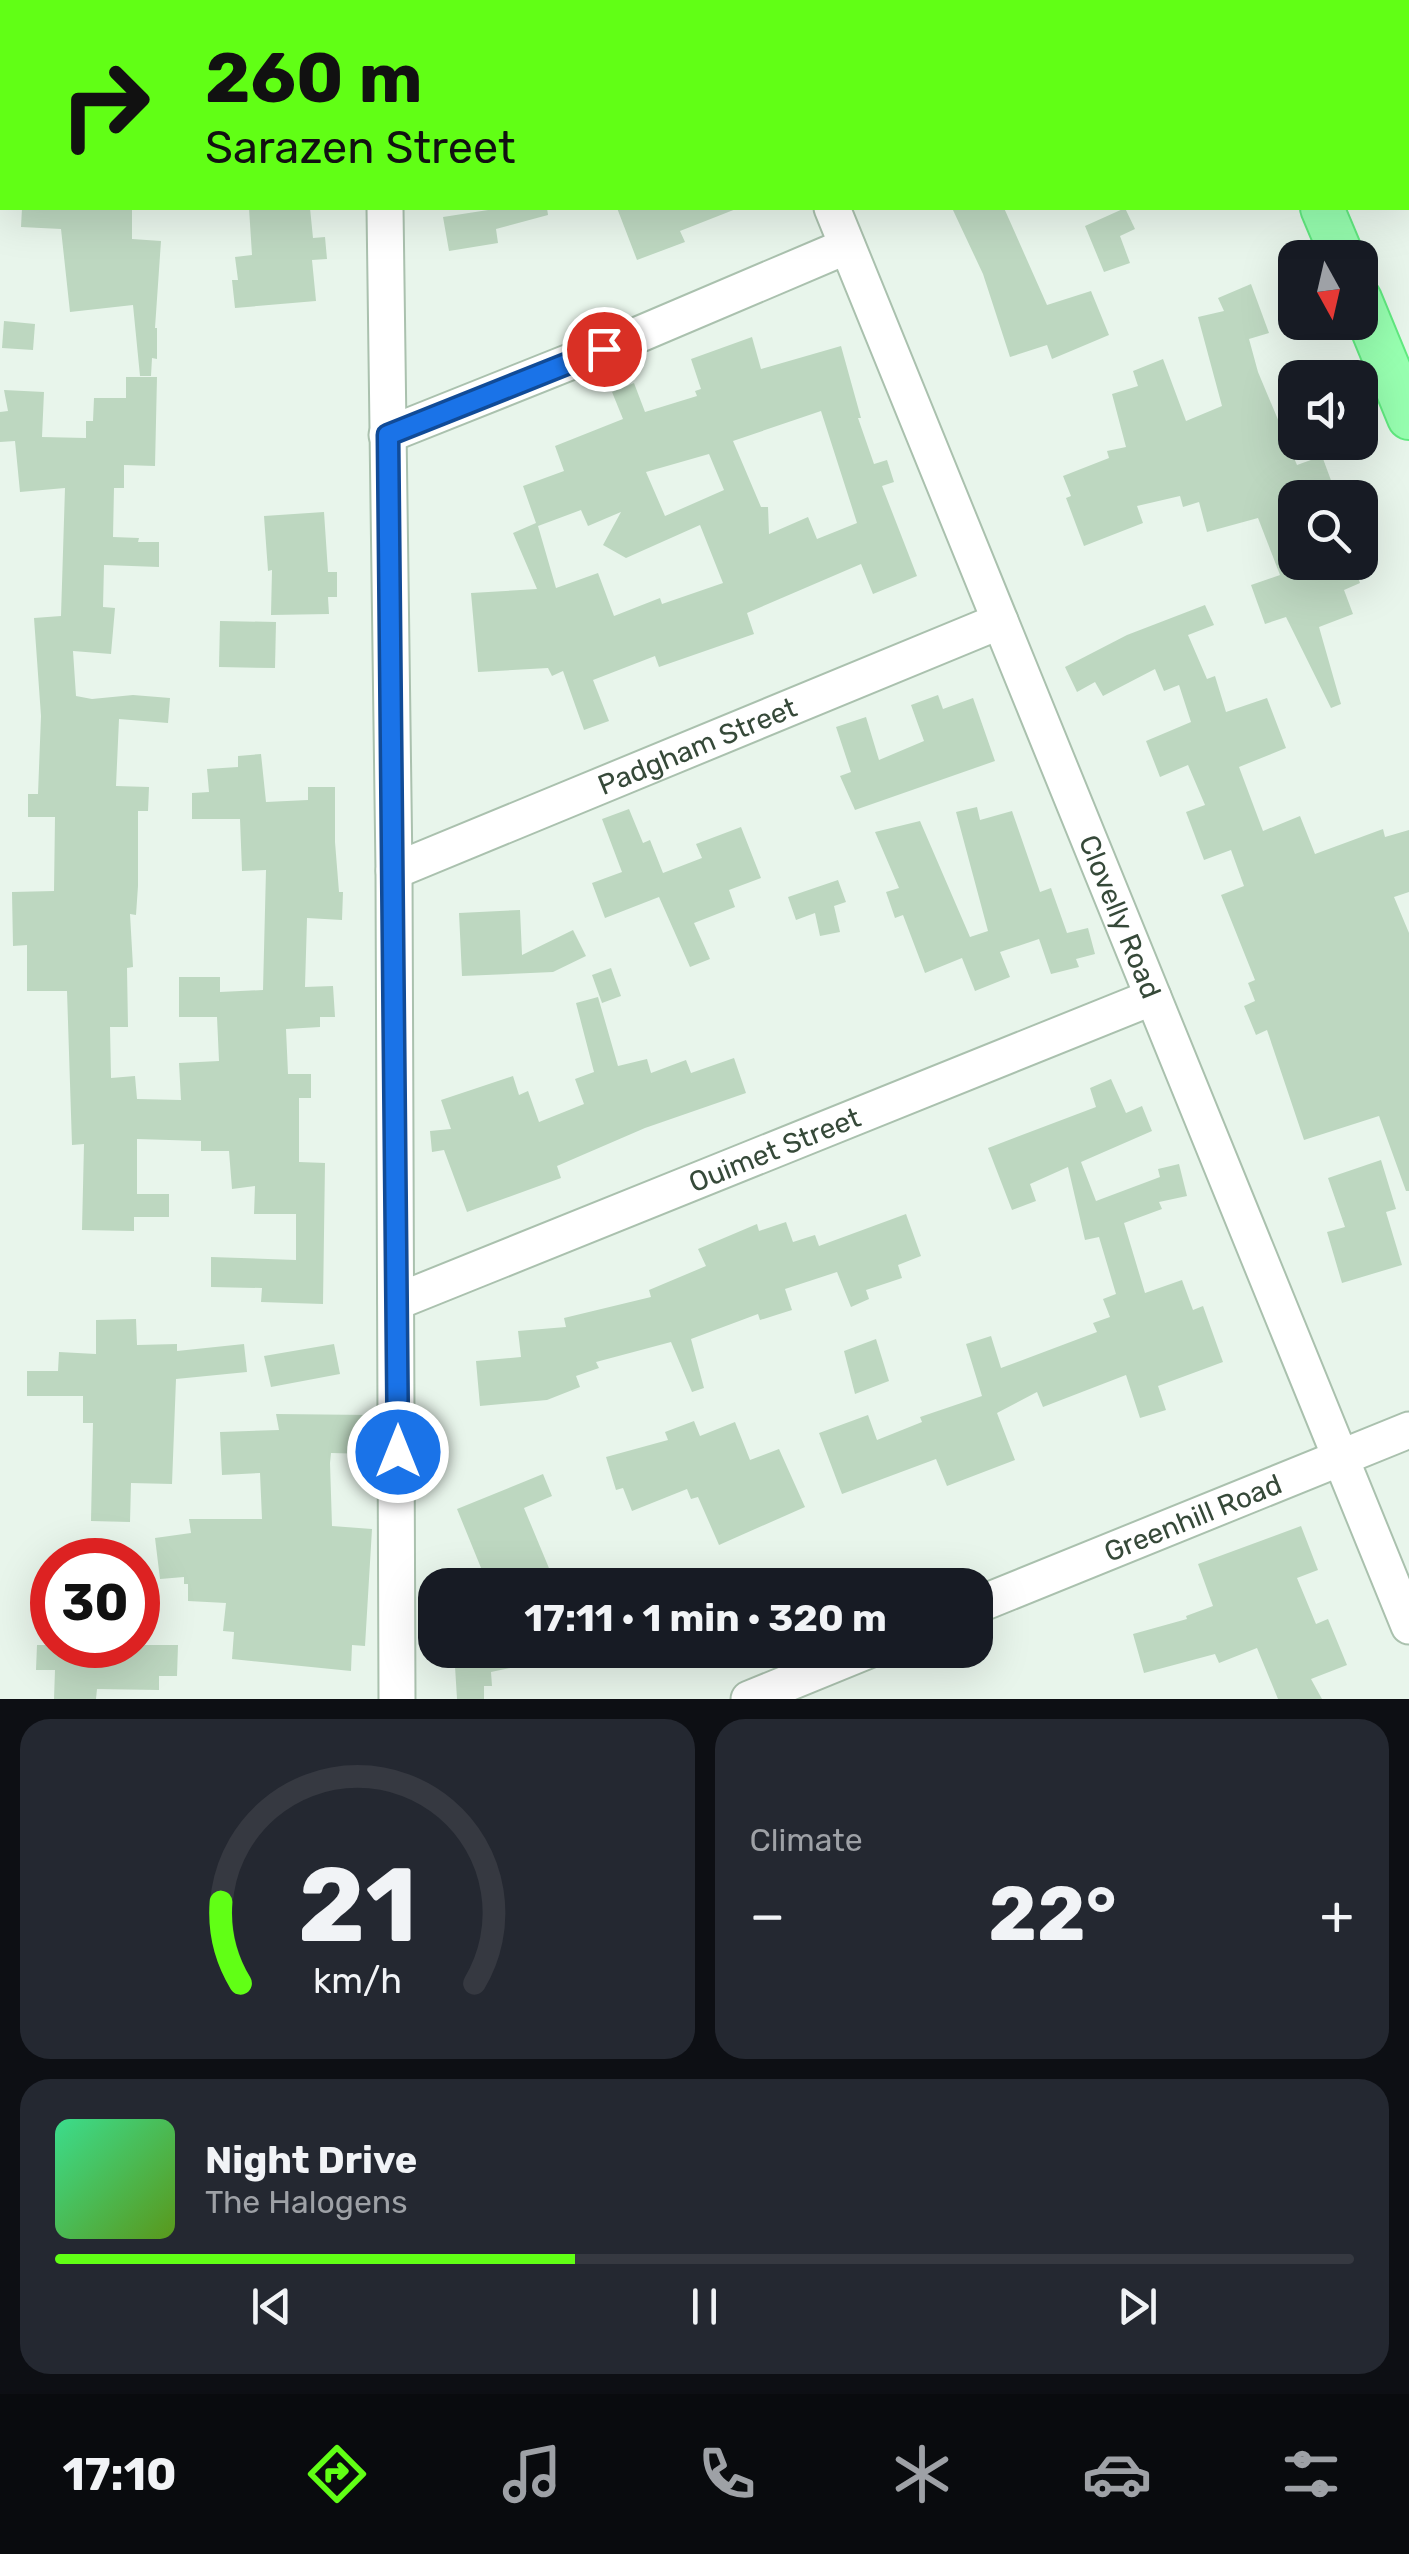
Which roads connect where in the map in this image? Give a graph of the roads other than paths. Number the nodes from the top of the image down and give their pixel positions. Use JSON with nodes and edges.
{"nodes":[{"id":1,"x":385,"y":210,"type":"edge"},
{"id":2,"x":833,"y":210,"type":"edge"},
{"id":3,"x":1323,"y":210,"type":"edge"},
{"id":4,"x":1335,"y":240,"type":"edge"},
{"id":5,"x":847,"y":246,"type":"junction"},
{"id":6,"x":1377,"y":340,"type":"edge"},
{"id":7,"x":1409,"y":418,"type":"edge"},
{"id":8,"x":388,"y":435,"type":"junction"},
{"id":9,"x":1000,"y":621,"type":"junction"},
{"id":10,"x":394,"y":871,"type":"junction"},
{"id":11,"x":1153,"y":998,"type":"junction"},
{"id":12,"x":396,"y":1302,"type":"junction"},
{"id":13,"x":1409,"y":1430,"type":"edge"},
{"id":14,"x":1340,"y":1457,"type":"junction"},
{"id":15,"x":993,"y":1599,"type":"edge"},
{"id":16,"x":1409,"y":1626,"type":"edge"},
{"id":17,"x":825,"y":1668,"type":"edge"},
{"id":18,"x":397,"y":1699,"type":"edge"},
{"id":19,"x":749,"y":1699,"type":"edge"}],
"edges":[{"from":1,"to":8,"type":"street"},
{"from":2,"to":5,"type":"street","name":"Clovelly Road"},
{"from":3,"to":4,"type":"main road"},
{"from":5,"to":8,"type":"street"},
{"from":5,"to":9,"type":"street","name":"Clovelly Road"},
{"from":6,"to":7,"type":"main road"},
{"from":8,"to":10,"type":"street"},
{"from":9,"to":10,"type":"street","name":"Padgham Street"},
{"from":9,"to":11,"type":"street","name":"Clovelly Road"},
{"from":10,"to":12,"type":"street"},
{"from":11,"to":12,"type":"street","name":"Ouimet Street"},
{"from":11,"to":14,"type":"street","name":"Clovelly Road"},
{"from":12,"to":18,"type":"street"},
{"from":13,"to":14,"type":"street","name":"Greenhill Road"},
{"from":14,"to":15,"type":"street","name":"Greenhill Road"},
{"from":14,"to":16,"type":"street","name":"Clovelly Road"},
{"from":17,"to":19,"type":"street"}]}
